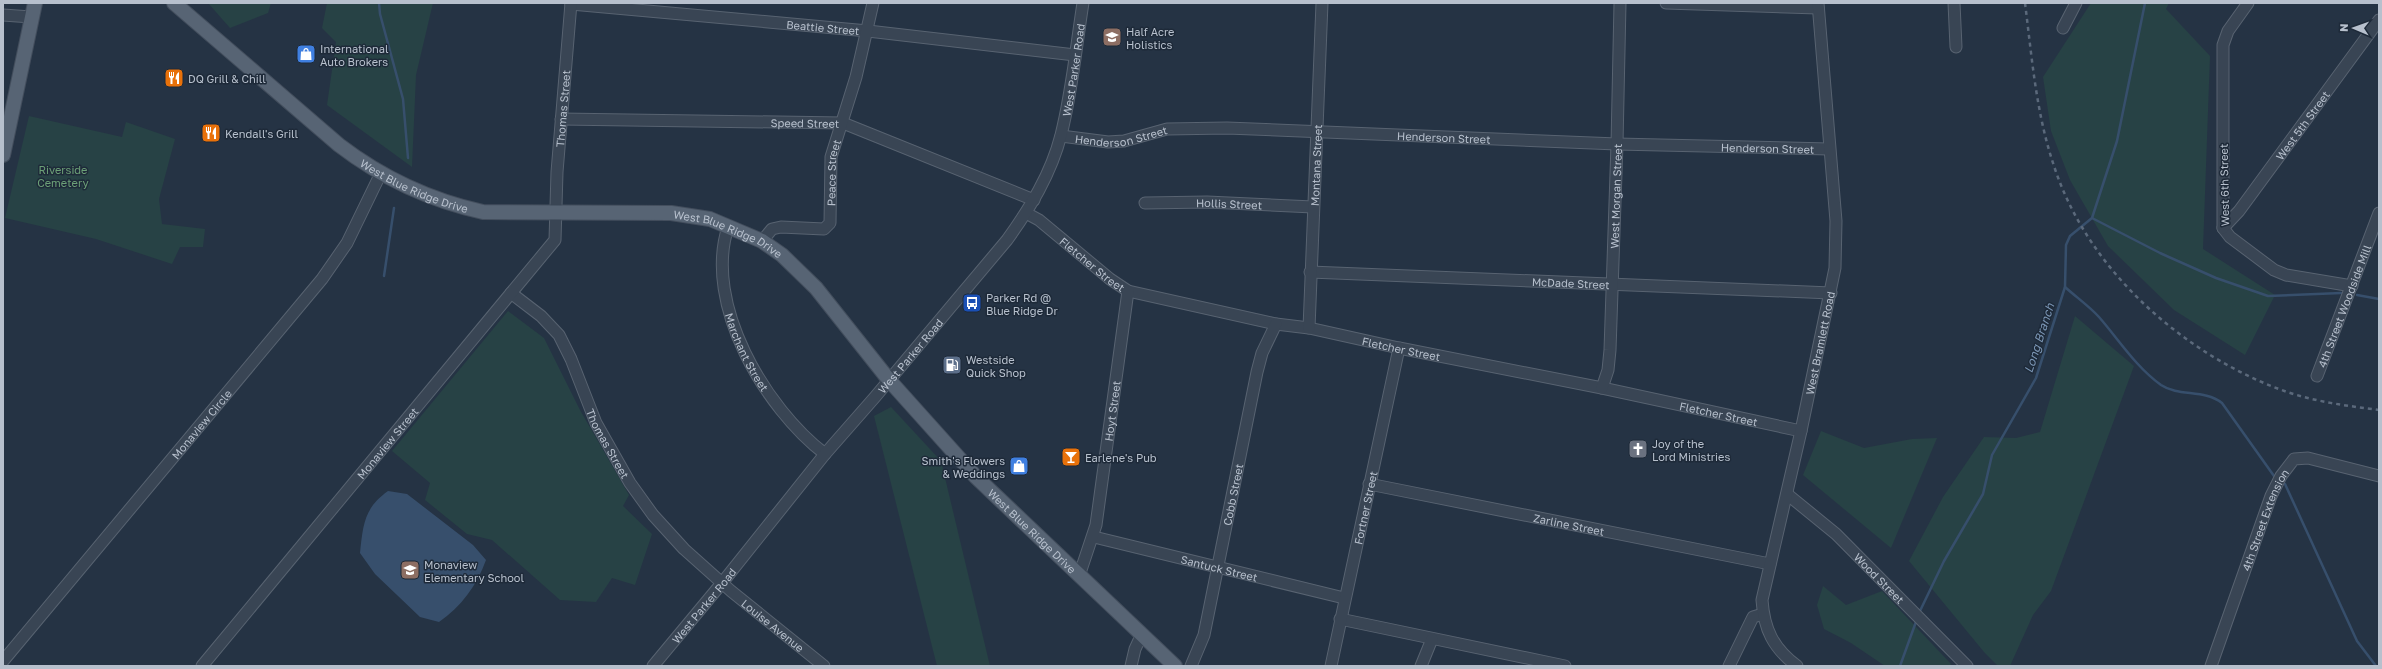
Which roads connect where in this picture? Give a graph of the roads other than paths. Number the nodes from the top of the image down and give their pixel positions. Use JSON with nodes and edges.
{"nodes":[{"id":1,"x":35,"y":3,"type":"edge"},
{"id":2,"x":873,"y":3,"type":"edge"},
{"id":3,"x":1083,"y":3,"type":"edge"},
{"id":4,"x":1322,"y":3,"type":"edge"},
{"id":5,"x":1620,"y":3,"type":"edge"},
{"id":6,"x":1666,"y":3,"type":"edge"},
{"id":7,"x":1954,"y":3,"type":"edge"},
{"id":8,"x":2076,"y":3,"type":"edge"},
{"id":9,"x":2248,"y":3,"type":"edge"},
{"id":10,"x":176,"y":4,"type":"edge"},
{"id":11,"x":571,"y":4,"type":"edge"},
{"id":12,"x":1818,"y":5,"type":"edge"},
{"id":13,"x":3,"y":15,"type":"edge"},
{"id":14,"x":31,"y":17,"type":"junction"},
{"id":15,"x":2379,"y":20,"type":"edge"},
{"id":16,"x":2063,"y":28,"type":"dead end"},
{"id":17,"x":868,"y":31,"type":"junction"},
{"id":18,"x":1956,"y":47,"type":"dead end"},
{"id":19,"x":1075,"y":55,"type":"junction"},
{"id":20,"x":561,"y":119,"type":"junction"},
{"id":21,"x":843,"y":122,"type":"junction"},
{"id":22,"x":1316,"y":133,"type":"junction"},
{"id":23,"x":1061,"y":136,"type":"junction"},
{"id":24,"x":1618,"y":144,"type":"junction"},
{"id":25,"x":4,"y":148,"type":"edge"},
{"id":26,"x":1829,"y":149,"type":"junction"},
{"id":27,"x":381,"y":173,"type":"junction"},
{"id":28,"x":1034,"y":200,"type":"junction"},
{"id":29,"x":1145,"y":203,"type":"dead end"},
{"id":30,"x":1313,"y":207,"type":"junction"},
{"id":31,"x":555,"y":213,"type":"junction"},
{"id":32,"x":1026,"y":213,"type":"junction"},
{"id":33,"x":2379,"y":213,"type":"edge"},
{"id":34,"x":728,"y":226,"type":"junction"},
{"id":35,"x":2223,"y":228,"type":"junction"},
{"id":36,"x":762,"y":241,"type":"junction"},
{"id":37,"x":1310,"y":272,"type":"junction"},
{"id":38,"x":1612,"y":284,"type":"junction"},
{"id":39,"x":2352,"y":286,"type":"junction"},
{"id":40,"x":1128,"y":291,"type":"junction"},
{"id":41,"x":1831,"y":292,"type":"junction"},
{"id":42,"x":511,"y":293,"type":"junction"},
{"id":43,"x":1276,"y":324,"type":"junction"},
{"id":44,"x":1309,"y":328,"type":"junction"},
{"id":45,"x":1398,"y":348,"type":"junction"},
{"id":46,"x":2317,"y":376,"type":"dead end"},
{"id":47,"x":889,"y":380,"type":"junction"},
{"id":48,"x":1602,"y":388,"type":"junction"},
{"id":49,"x":1801,"y":431,"type":"junction"},
{"id":50,"x":825,"y":454,"type":"junction"},
{"id":51,"x":2379,"y":476,"type":"edge"},
{"id":52,"x":1369,"y":484,"type":"junction"},
{"id":53,"x":1787,"y":494,"type":"junction"},
{"id":54,"x":1094,"y":537,"type":"junction"},
{"id":55,"x":1770,"y":564,"type":"junction"},
{"id":56,"x":1217,"y":566,"type":"junction"},
{"id":57,"x":1079,"y":576,"type":"junction"},
{"id":58,"x":722,"y":583,"type":"junction"},
{"id":59,"x":1344,"y":598,"type":"junction"},
{"id":60,"x":1763,"y":614,"type":"junction"},
{"id":61,"x":1340,"y":619,"type":"junction"},
{"id":62,"x":1141,"y":636,"type":"junction"},
{"id":63,"x":1432,"y":639,"type":"junction"},
{"id":64,"x":3,"y":662,"type":"edge"},
{"id":65,"x":7,"y":666,"type":"edge"},
{"id":66,"x":202,"y":666,"type":"edge"},
{"id":67,"x":652,"y":666,"type":"edge"},
{"id":68,"x":824,"y":666,"type":"edge"},
{"id":69,"x":1131,"y":666,"type":"edge"},
{"id":70,"x":1175,"y":666,"type":"edge"},
{"id":71,"x":1191,"y":666,"type":"edge"},
{"id":72,"x":1331,"y":666,"type":"edge"},
{"id":73,"x":1421,"y":666,"type":"edge"},
{"id":74,"x":1565,"y":666,"type":"edge"},
{"id":75,"x":1729,"y":666,"type":"edge"},
{"id":76,"x":1797,"y":666,"type":"edge"},
{"id":77,"x":1967,"y":666,"type":"edge"},
{"id":78,"x":2210,"y":666,"type":"edge"}],
"edges":[{"from":1,"to":14,"type":"main road"},
{"from":2,"to":17,"type":"street","name":"Peace Street"},
{"from":3,"to":19,"type":"street","name":"West Parker Road"},
{"from":4,"to":22,"type":"street","name":"Montana Street"},
{"from":5,"to":24,"type":"street","name":"West Morgan Street"},
{"from":6,"to":12,"type":"street"},
{"from":7,"to":18,"type":"street"},
{"from":8,"to":16,"type":"street"},
{"from":9,"to":35,"type":"street","name":"West 6th Street"},
{"from":10,"to":27,"type":"main road","name":"West Blue Ridge Drive"},
{"from":11,"to":17,"type":"street","name":"Beattie Street"},
{"from":11,"to":20,"type":"street","name":"Thomas Street"},
{"from":12,"to":26,"type":"street","name":"West Bramlett Road"},
{"from":13,"to":14,"type":"street"},
{"from":14,"to":25,"type":"main road"},
{"from":15,"to":35,"type":"street","name":"West 5th Street"},
{"from":17,"to":19,"type":"street","name":"Beattie Street"},
{"from":17,"to":21,"type":"street","name":"Peace Street"},
{"from":19,"to":23,"type":"street","name":"West Parker Road"},
{"from":20,"to":21,"type":"street","name":"Speed Street"},
{"from":20,"to":31,"type":"street","name":"Thomas Street"},
{"from":21,"to":28,"type":"street","name":"Speed Street"},
{"from":21,"to":36,"type":"street","name":"Peace Street"},
{"from":22,"to":23,"type":"street","name":"Henderson Street"},
{"from":22,"to":24,"type":"street","name":"Henderson Street"},
{"from":22,"to":30,"type":"street","name":"Montana Street"},
{"from":23,"to":28,"type":"street","name":"West Parker Road"},
{"from":24,"to":26,"type":"street","name":"Henderson Street"},
{"from":24,"to":38,"type":"street","name":"West Morgan Street"},
{"from":26,"to":41,"type":"street","name":"West Bramlett Road"},
{"from":27,"to":31,"type":"main road","name":"West Blue Ridge Drive"},
{"from":27,"to":64,"type":"street","name":"Monaview Circle"},
{"from":28,"to":32,"type":"street","name":"West Parker Road"},
{"from":29,"to":30,"type":"street","name":"Hollis Street"},
{"from":30,"to":37,"type":"street","name":"Montana Street"},
{"from":31,"to":34,"type":"main road","name":"West Blue Ridge Drive"},
{"from":31,"to":42,"type":"street","name":"Monaview Street"},
{"from":32,"to":40,"type":"street","name":"Fletcher Street"},
{"from":32,"to":47,"type":"street","name":"West Parker Road"},
{"from":33,"to":39,"type":"street","name":"4th Street Woodside Mill"},
{"from":34,"to":36,"type":"main road","name":"West Blue Ridge Drive"},
{"from":34,"to":50,"type":"street","name":"Marchant Street"},
{"from":35,"to":39,"type":"street","name":"West 6th Street"},
{"from":36,"to":47,"type":"main road","name":"West Blue Ridge Drive"},
{"from":37,"to":38,"type":"street","name":"McDade Street"},
{"from":37,"to":44,"type":"street","name":"Montana Street"},
{"from":38,"to":41,"type":"street","name":"McDade Street"},
{"from":38,"to":48,"type":"street","name":"West Morgan Street"},
{"from":39,"to":46,"type":"street","name":"4th Street Woodside Mill"},
{"from":40,"to":43,"type":"street","name":"Fletcher Street"},
{"from":40,"to":54,"type":"street","name":"Hoyt Street"},
{"from":41,"to":49,"type":"street","name":"West Bramlett Road"},
{"from":42,"to":58,"type":"street","name":"Thomas Street"},
{"from":42,"to":66,"type":"street","name":"Monaview Street"},
{"from":43,"to":44,"type":"street","name":"Fletcher Street"},
{"from":43,"to":56,"type":"street","name":"Cobb Street"},
{"from":44,"to":45,"type":"street","name":"Fletcher Street"},
{"from":45,"to":48,"type":"street","name":"Fletcher Street"},
{"from":45,"to":52,"type":"street","name":"Fortner Street"},
{"from":47,"to":50,"type":"street","name":"West Parker Road"},
{"from":47,"to":57,"type":"main road","name":"West Blue Ridge Drive"},
{"from":48,"to":49,"type":"street","name":"Fletcher Street"},
{"from":49,"to":53,"type":"street","name":"West Bramlett Road"},
{"from":50,"to":58,"type":"street","name":"West Parker Road"},
{"from":51,"to":78,"type":"street","name":"4th Street Extension"},
{"from":52,"to":55,"type":"street","name":"Zarline Street"},
{"from":52,"to":59,"type":"street","name":"Fortner Street"},
{"from":53,"to":55,"type":"street","name":"West Bramlett Road"},
{"from":53,"to":77,"type":"street","name":"Wood Street"},
{"from":54,"to":56,"type":"street","name":"Santuck Street"},
{"from":54,"to":57,"type":"street","name":"Hoyt Street"},
{"from":55,"to":60,"type":"street","name":"West Bramlett Road"},
{"from":56,"to":59,"type":"street","name":"Santuck Street"},
{"from":56,"to":71,"type":"street","name":"Cobb Street"},
{"from":57,"to":62,"type":"main road","name":"West Blue Ridge Drive"},
{"from":58,"to":67,"type":"street","name":"West Parker Road"},
{"from":58,"to":68,"type":"street","name":"Louise Avenue"},
{"from":59,"to":61,"type":"street","name":"Fortner Street"},
{"from":60,"to":75,"type":"street"},
{"from":60,"to":76,"type":"street","name":"West Bramlett Road"},
{"from":61,"to":63,"type":"street"},
{"from":61,"to":72,"type":"street","name":"Fortner Street"},
{"from":62,"to":69,"type":"street"},
{"from":62,"to":70,"type":"main road","name":"West Blue Ridge Drive"},
{"from":63,"to":73,"type":"street"},
{"from":63,"to":74,"type":"street"},
{"from":64,"to":65,"type":"street"}]}
